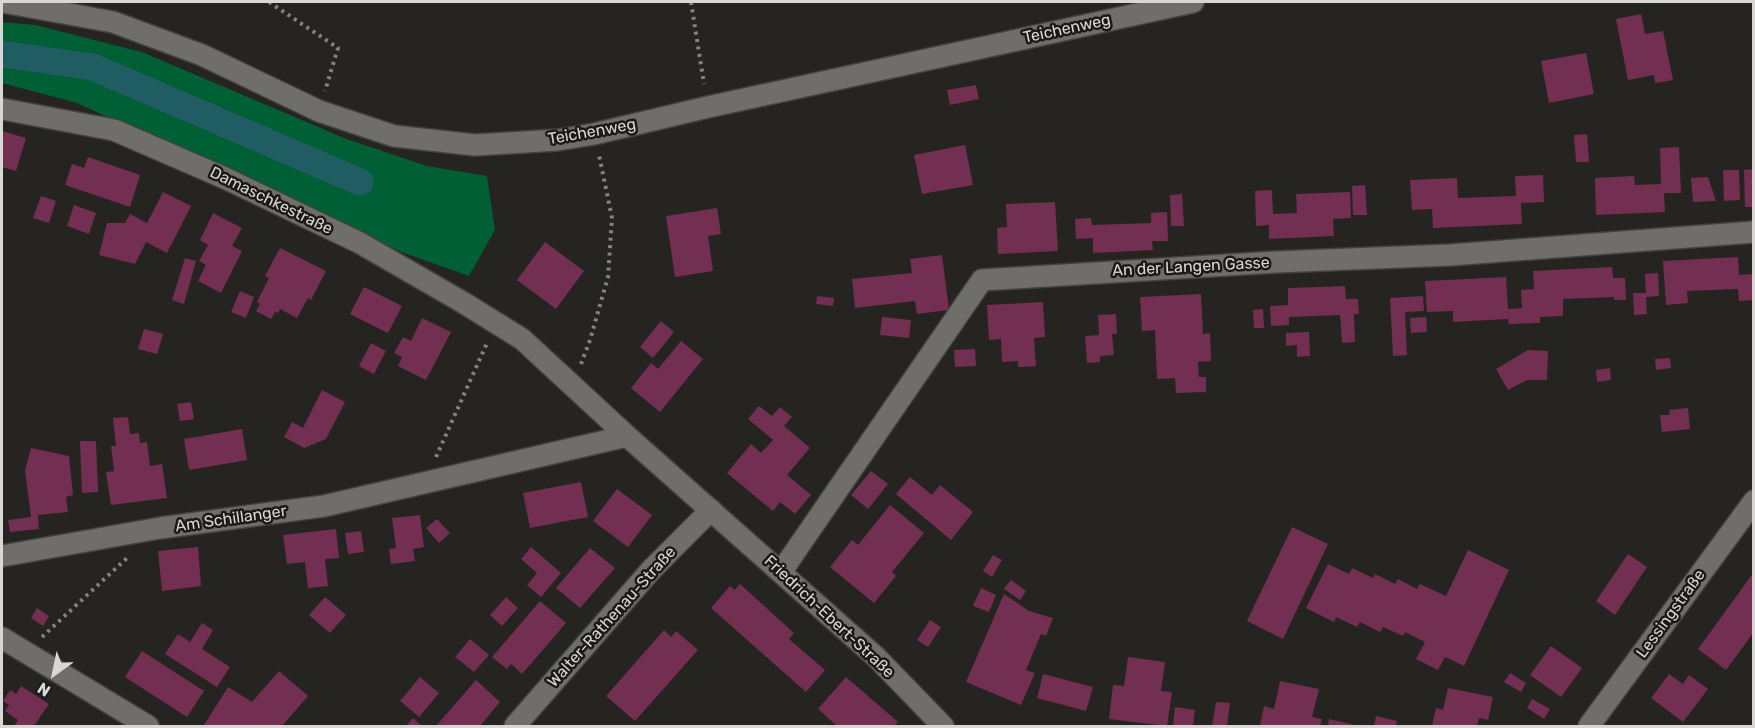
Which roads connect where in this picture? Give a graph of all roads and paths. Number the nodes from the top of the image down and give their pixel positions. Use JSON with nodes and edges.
{"nodes":[{"id":1,"x":3,"y":2,"type":"edge"},
{"id":2,"x":269,"y":2,"type":"edge"},
{"id":3,"x":691,"y":2,"type":"edge"},
{"id":4,"x":1193,"y":2,"type":"edge"},
{"id":5,"x":708,"y":107,"type":"junction"},
{"id":6,"x":2,"y":109,"type":"edge"},
{"id":7,"x":319,"y":111,"type":"junction"},
{"id":8,"x":594,"y":134,"type":"junction"},
{"id":9,"x":1754,"y":232,"type":"edge"},
{"id":10,"x":496,"y":323,"type":"junction"},
{"id":11,"x":590,"y":340,"type":"dead end"},
{"id":12,"x":627,"y":435,"type":"junction"},
{"id":13,"x":425,"y":483,"type":"junction"},
{"id":14,"x":1754,"y":501,"type":"edge"},
{"id":15,"x":711,"y":510,"type":"junction"},
{"id":16,"x":160,"y":528,"type":"junction"},
{"id":17,"x":2,"y":556,"type":"edge"},
{"id":18,"x":781,"y":572,"type":"junction"},
{"id":19,"x":2,"y":638,"type":"edge"},
{"id":20,"x":26,"y":652,"type":"junction"},
{"id":21,"x":148,"y":726,"type":"edge"},
{"id":22,"x":515,"y":726,"type":"edge"},
{"id":23,"x":944,"y":726,"type":"edge"},
{"id":24,"x":1590,"y":726,"type":"edge"}],
"edges":[{"from":1,"to":7,"type":"street","name":"Teichenweg"},
{"from":2,"to":7,"type":"path"},
{"from":3,"to":5,"type":"path"},
{"from":4,"to":5,"type":"street","name":"Teichenweg"},
{"from":5,"to":8,"type":"street","name":"Teichenweg"},
{"from":6,"to":10,"type":"street","name":"Damaschkestraße"},
{"from":7,"to":8,"type":"street","name":"Teichenweg"},
{"from":8,"to":11,"type":"path"},
{"from":9,"to":18,"type":"street","name":"An der Langen Gasse"},
{"from":10,"to":12,"type":"street","name":"Damaschkestraße"},
{"from":10,"to":13,"type":"path"},
{"from":12,"to":13,"type":"street","name":"Am Schillanger"},
{"from":12,"to":15,"type":"street","name":"Friedrich-Ebert-Straße"},
{"from":13,"to":16,"type":"street","name":"Am Schillanger"},
{"from":14,"to":24,"type":"street","name":"Lessingstraße"},
{"from":15,"to":18,"type":"street","name":"Friedrich-Ebert-Straße"},
{"from":15,"to":22,"type":"street","name":"Walter-Rathenau-Straße"},
{"from":16,"to":17,"type":"street","name":"Am Schillanger"},
{"from":16,"to":20,"type":"path"},
{"from":18,"to":23,"type":"street","name":"Friedrich-Ebert-Straße"},
{"from":19,"to":20,"type":"street"},
{"from":20,"to":21,"type":"street"}]}
